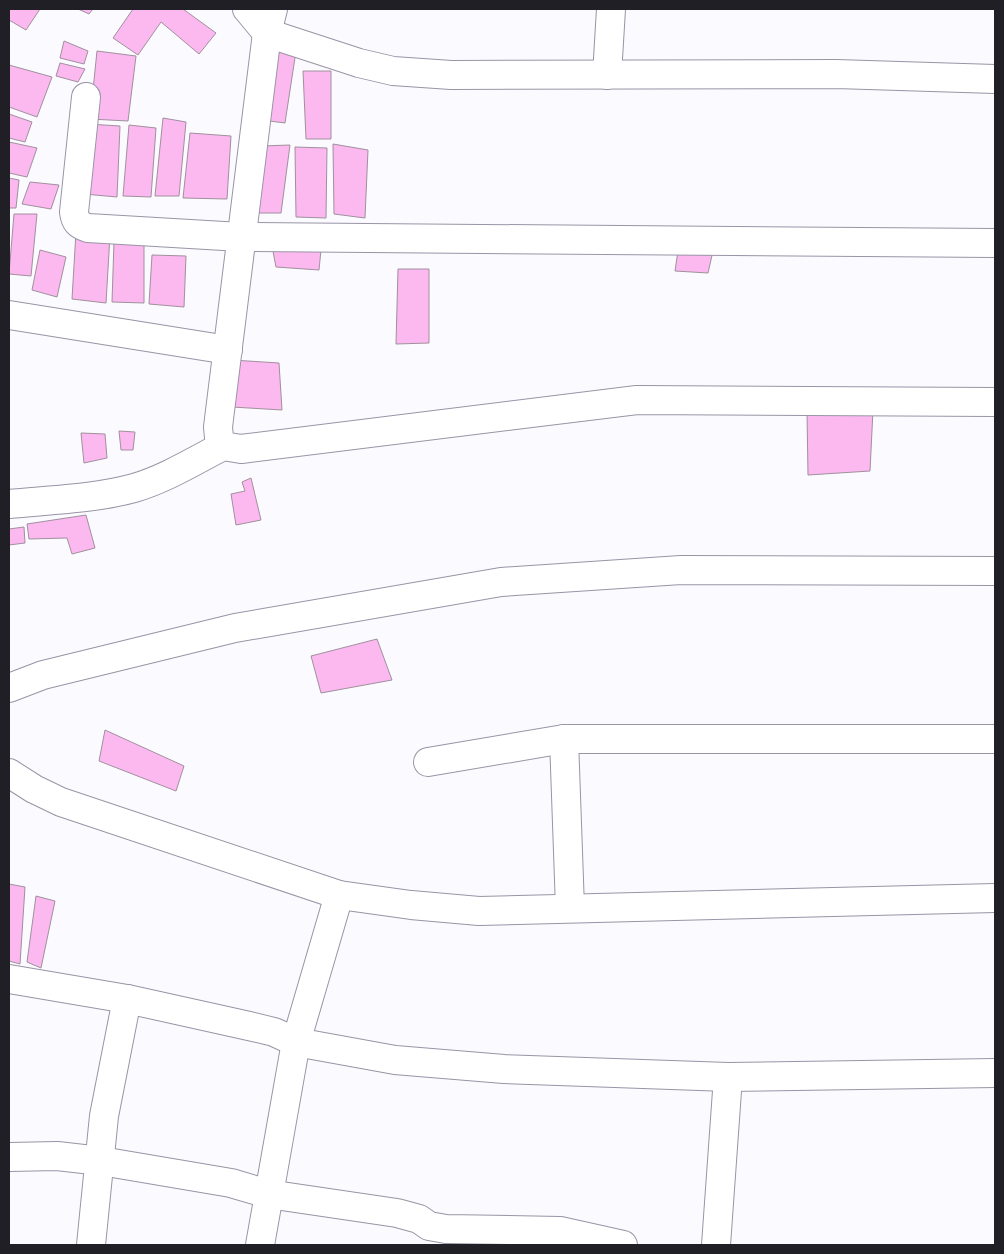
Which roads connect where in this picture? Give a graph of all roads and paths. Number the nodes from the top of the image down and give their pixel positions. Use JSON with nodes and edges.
{"nodes":[{"id":1,"x":247,"y":9,"type":"edge"},
{"id":2,"x":611,"y":9,"type":"edge"},
{"id":3,"x":270,"y":21,"type":"edge"},
{"id":4,"x":606,"y":75,"type":"junction"},
{"id":5,"x":995,"y":79,"type":"edge"},
{"id":6,"x":86,"y":97,"type":"dead end"},
{"id":7,"x":241,"y":237,"type":"junction"},
{"id":8,"x":995,"y":243,"type":"edge"},
{"id":9,"x":9,"y":314,"type":"edge"},
{"id":10,"x":228,"y":350,"type":"junction"},
{"id":11,"x":995,"y":402,"type":"edge"},
{"id":12,"x":223,"y":446,"type":"junction"},
{"id":13,"x":9,"y":504,"type":"edge"},
{"id":14,"x":995,"y":571,"type":"edge"},
{"id":15,"x":9,"y":688,"type":"edge"},
{"id":16,"x":564,"y":739,"type":"junction"},
{"id":17,"x":995,"y":740,"type":"edge"},
{"id":18,"x":428,"y":762,"type":"dead end"},
{"id":19,"x":9,"y":772,"type":"edge"},
{"id":20,"x":339,"y":895,"type":"junction"},
{"id":21,"x":995,"y":898,"type":"edge"},
{"id":22,"x":570,"y":908,"type":"junction"},
{"id":23,"x":9,"y":979,"type":"edge"},
{"id":24,"x":127,"y":999,"type":"junction"},
{"id":25,"x":296,"y":1042,"type":"junction"},
{"id":26,"x":995,"y":1073,"type":"edge"},
{"id":27,"x":728,"y":1077,"type":"junction"},
{"id":28,"x":9,"y":1157,"type":"edge"},
{"id":29,"x":101,"y":1161,"type":"junction"},
{"id":30,"x":268,"y":1194,"type":"junction"},
{"id":31,"x":92,"y":1245,"type":"edge"},
{"id":32,"x":260,"y":1245,"type":"edge"},
{"id":33,"x":623,"y":1245,"type":"edge"},
{"id":34,"x":716,"y":1245,"type":"edge"}],
"edges":[{"from":1,"to":3,"type":"street"},
{"from":2,"to":4,"type":"street"},
{"from":3,"to":4,"type":"street"},
{"from":3,"to":7,"type":"street"},
{"from":4,"to":5,"type":"street"},
{"from":6,"to":7,"type":"street"},
{"from":7,"to":8,"type":"street"},
{"from":7,"to":10,"type":"street"},
{"from":9,"to":10,"type":"street"},
{"from":10,"to":12,"type":"street"},
{"from":11,"to":12,"type":"street"},
{"from":12,"to":13,"type":"street"},
{"from":14,"to":15,"type":"street"},
{"from":16,"to":17,"type":"street"},
{"from":16,"to":18,"type":"street"},
{"from":16,"to":22,"type":"street"},
{"from":19,"to":20,"type":"street"},
{"from":20,"to":22,"type":"street"},
{"from":20,"to":25,"type":"street"},
{"from":21,"to":22,"type":"street"},
{"from":23,"to":24,"type":"street"},
{"from":24,"to":25,"type":"street"},
{"from":24,"to":29,"type":"street"},
{"from":25,"to":27,"type":"street"},
{"from":25,"to":30,"type":"street"},
{"from":26,"to":27,"type":"street"},
{"from":27,"to":34,"type":"street"},
{"from":28,"to":29,"type":"street"},
{"from":29,"to":30,"type":"street"},
{"from":29,"to":31,"type":"street"},
{"from":30,"to":32,"type":"street"},
{"from":30,"to":33,"type":"street"}]}
